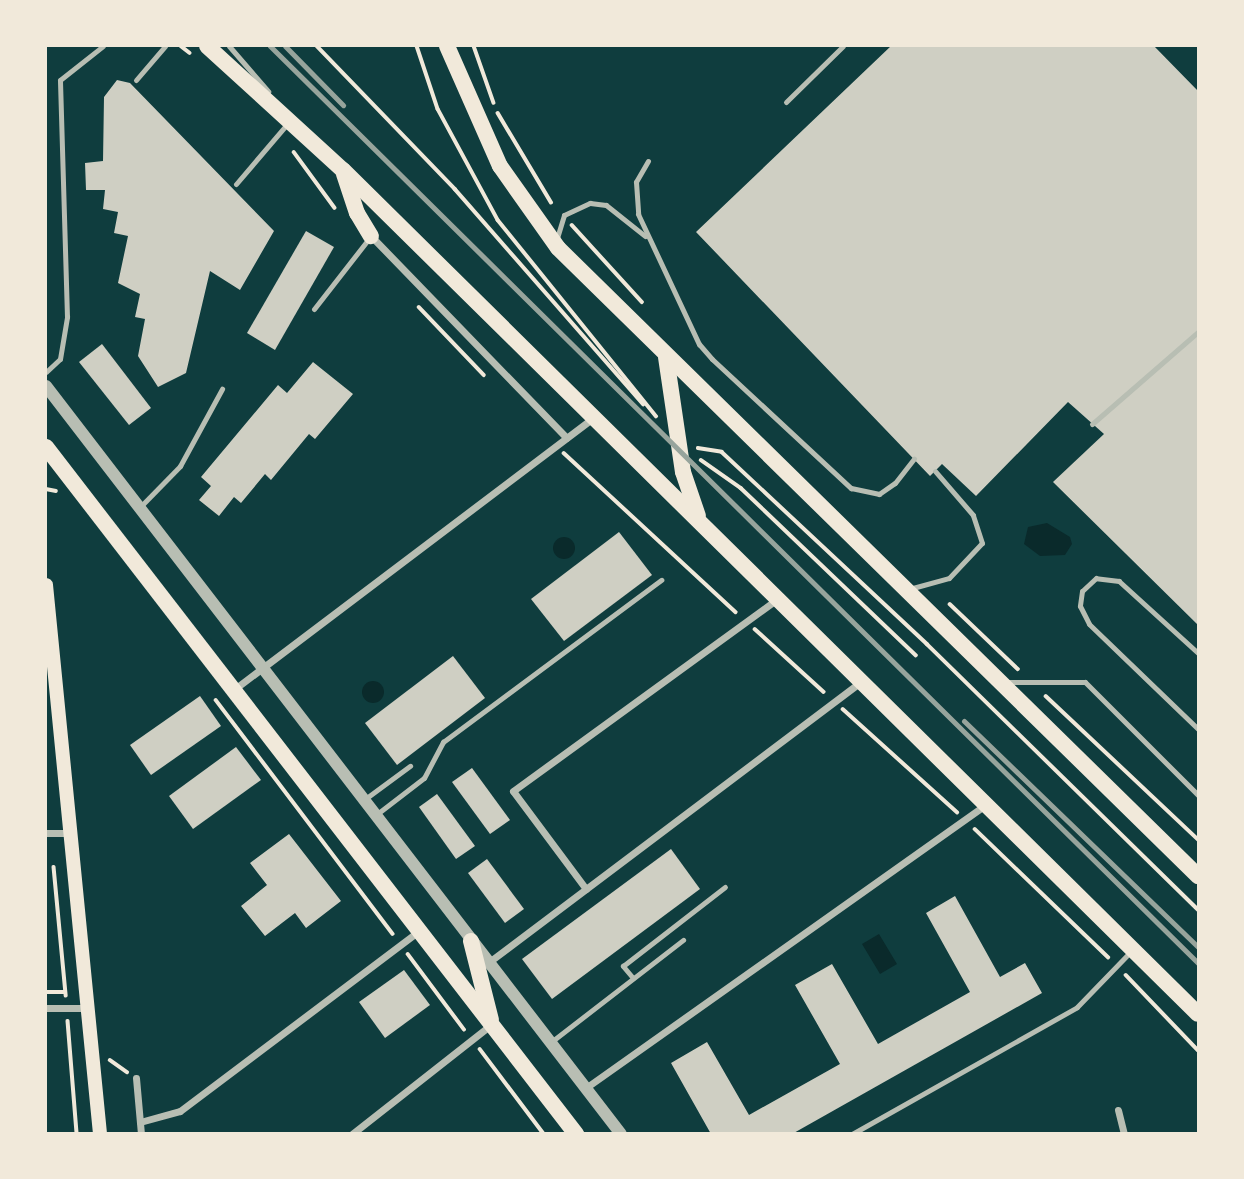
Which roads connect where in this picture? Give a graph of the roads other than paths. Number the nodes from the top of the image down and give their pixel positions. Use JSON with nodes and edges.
{"nodes":[{"id":1,"x":103,"y":46,"type":"edge"},
{"id":2,"x":165,"y":46,"type":"edge"},
{"id":3,"x":207,"y":46,"type":"edge"},
{"id":4,"x":229,"y":46,"type":"edge"},
{"id":5,"x":447,"y":46,"type":"edge"},
{"id":6,"x":843,"y":46,"type":"edge"},
{"id":7,"x":136,"y":80,"type":"dead end"},
{"id":8,"x":786,"y":102,"type":"dead end"},
{"id":9,"x":285,"y":126,"type":"junction"},
{"id":10,"x":648,"y":160,"type":"dead end"},
{"id":11,"x":343,"y":170,"type":"junction"},
{"id":12,"x":236,"y":184,"type":"dead end"},
{"id":13,"x":371,"y":236,"type":"junction"},
{"id":14,"x":647,"y":238,"type":"junction"},
{"id":15,"x":558,"y":248,"type":"junction"},
{"id":16,"x":314,"y":309,"type":"dead end"},
{"id":17,"x":1199,"y":332,"type":"edge"},
{"id":18,"x":666,"y":355,"type":"junction"},
{"id":19,"x":46,"y":372,"type":"edge"},
{"id":20,"x":46,"y":386,"type":"edge"},
{"id":21,"x":222,"y":389,"type":"dead end"},
{"id":22,"x":594,"y":417,"type":"junction"},
{"id":23,"x":1093,"y":424,"type":"dead end"},
{"id":24,"x":567,"y":438,"type":"junction"},
{"id":25,"x":46,"y":447,"type":"edge"},
{"id":26,"x":914,"y":459,"type":"dead end"},
{"id":27,"x":935,"y":471,"type":"dead end"},
{"id":28,"x":139,"y":508,"type":"junction"},
{"id":29,"x":700,"y":521,"type":"junction"},
{"id":30,"x":661,"y":580,"type":"dead end"},
{"id":31,"x":46,"y":585,"type":"edge"},
{"id":32,"x":906,"y":589,"type":"junction"},
{"id":33,"x":777,"y":598,"type":"junction"},
{"id":34,"x":1199,"y":653,"type":"edge"},
{"id":35,"x":260,"y":669,"type":"junction"},
{"id":36,"x":860,"y":682,"type":"junction"},
{"id":37,"x":1004,"y":683,"type":"junction"},
{"id":38,"x":231,"y":692,"type":"junction"},
{"id":39,"x":1199,"y":729,"type":"edge"},
{"id":40,"x":410,"y":766,"type":"dead end"},
{"id":41,"x":1199,"y":796,"type":"edge"},
{"id":42,"x":362,"y":801,"type":"junction"},
{"id":43,"x":986,"y":805,"type":"junction"},
{"id":44,"x":375,"y":816,"type":"junction"},
{"id":45,"x":48,"y":833,"type":"edge"},
{"id":46,"x":70,"y":833,"type":"junction"},
{"id":47,"x":1199,"y":876,"type":"edge"},
{"id":48,"x":725,"y":887,"type":"dead end"},
{"id":49,"x":586,"y":889,"type":"junction"},
{"id":50,"x":419,"y":931,"type":"junction"},
{"id":51,"x":683,"y":940,"type":"dead end"},
{"id":52,"x":471,"y":941,"type":"junction"},
{"id":53,"x":1133,"y":949,"type":"junction"},
{"id":54,"x":488,"y":963,"type":"junction"},
{"id":55,"x":633,"y":978,"type":"junction"},
{"id":56,"x":88,"y":1007,"type":"junction"},
{"id":57,"x":46,"y":1008,"type":"edge"},
{"id":58,"x":1199,"y":1014,"type":"edge"},
{"id":59,"x":492,"y":1024,"type":"junction"},
{"id":60,"x":551,"y":1042,"type":"junction"},
{"id":61,"x":136,"y":1078,"type":"road end"},
{"id":62,"x":587,"y":1087,"type":"junction"},
{"id":63,"x":1118,"y":1110,"type":"dead end"},
{"id":64,"x":140,"y":1122,"type":"junction"},
{"id":65,"x":100,"y":1133,"type":"edge"},
{"id":66,"x":141,"y":1133,"type":"edge"},
{"id":67,"x":352,"y":1133,"type":"edge"},
{"id":68,"x":576,"y":1133,"type":"edge"},
{"id":69,"x":621,"y":1133,"type":"edge"},
{"id":70,"x":852,"y":1133,"type":"edge"},
{"id":71,"x":1124,"y":1133,"type":"edge"}],
"edges":[{"from":1,"to":19,"type":"lane"},
{"from":2,"to":7,"type":"lane"},
{"from":3,"to":9,"type":"main road"},
{"from":4,"to":9,"type":"lane"},
{"from":5,"to":15,"type":"main road"},
{"from":6,"to":8,"type":"lane"},
{"from":9,"to":11,"type":"main road"},
{"from":9,"to":12,"type":"lane"},
{"from":10,"to":14,"type":"lane"},
{"from":11,"to":13,"type":"main road"},
{"from":11,"to":22,"type":"main road"},
{"from":13,"to":16,"type":"lane"},
{"from":13,"to":24,"type":"street"},
{"from":14,"to":15,"type":"lane"},
{"from":14,"to":26,"type":"lane"},
{"from":15,"to":18,"type":"main road"},
{"from":17,"to":23,"type":"lane"},
{"from":18,"to":29,"type":"main road"},
{"from":18,"to":32,"type":"main road"},
{"from":20,"to":28,"type":"street"},
{"from":21,"to":28,"type":"lane"},
{"from":22,"to":24,"type":"street"},
{"from":22,"to":29,"type":"main road"},
{"from":24,"to":35,"type":"street"},
{"from":25,"to":38,"type":"main road"},
{"from":27,"to":32,"type":"lane"},
{"from":28,"to":35,"type":"street"},
{"from":29,"to":33,"type":"main road"},
{"from":30,"to":44,"type":"lane"},
{"from":31,"to":46,"type":"main road"},
{"from":32,"to":37,"type":"main road"},
{"from":33,"to":36,"type":"main road"},
{"from":33,"to":49,"type":"street"},
{"from":34,"to":39,"type":"lane"},
{"from":35,"to":38,"type":"street"},
{"from":35,"to":42,"type":"street"},
{"from":36,"to":43,"type":"main road"},
{"from":36,"to":49,"type":"street"},
{"from":37,"to":41,"type":"lane"},
{"from":37,"to":47,"type":"main road"},
{"from":38,"to":50,"type":"main road"},
{"from":40,"to":42,"type":"lane"},
{"from":42,"to":44,"type":"street"},
{"from":43,"to":53,"type":"main road"},
{"from":43,"to":62,"type":"street"},
{"from":44,"to":52,"type":"street"},
{"from":45,"to":46,"type":"street"},
{"from":46,"to":56,"type":"main road"},
{"from":48,"to":55,"type":"lane"},
{"from":49,"to":54,"type":"street"},
{"from":50,"to":59,"type":"main road"},
{"from":50,"to":64,"type":"street"},
{"from":51,"to":55,"type":"lane"},
{"from":52,"to":54,"type":"street"},
{"from":52,"to":59,"type":"main road"},
{"from":53,"to":58,"type":"main road"},
{"from":53,"to":70,"type":"lane"},
{"from":54,"to":60,"type":"street"},
{"from":55,"to":60,"type":"lane"},
{"from":56,"to":57,"type":"street"},
{"from":56,"to":65,"type":"main road"},
{"from":59,"to":67,"type":"street"},
{"from":59,"to":68,"type":"main road"},
{"from":60,"to":62,"type":"street"},
{"from":61,"to":64,"type":"street"},
{"from":62,"to":69,"type":"street"},
{"from":63,"to":71,"type":"street"},
{"from":64,"to":66,"type":"street"}]}
